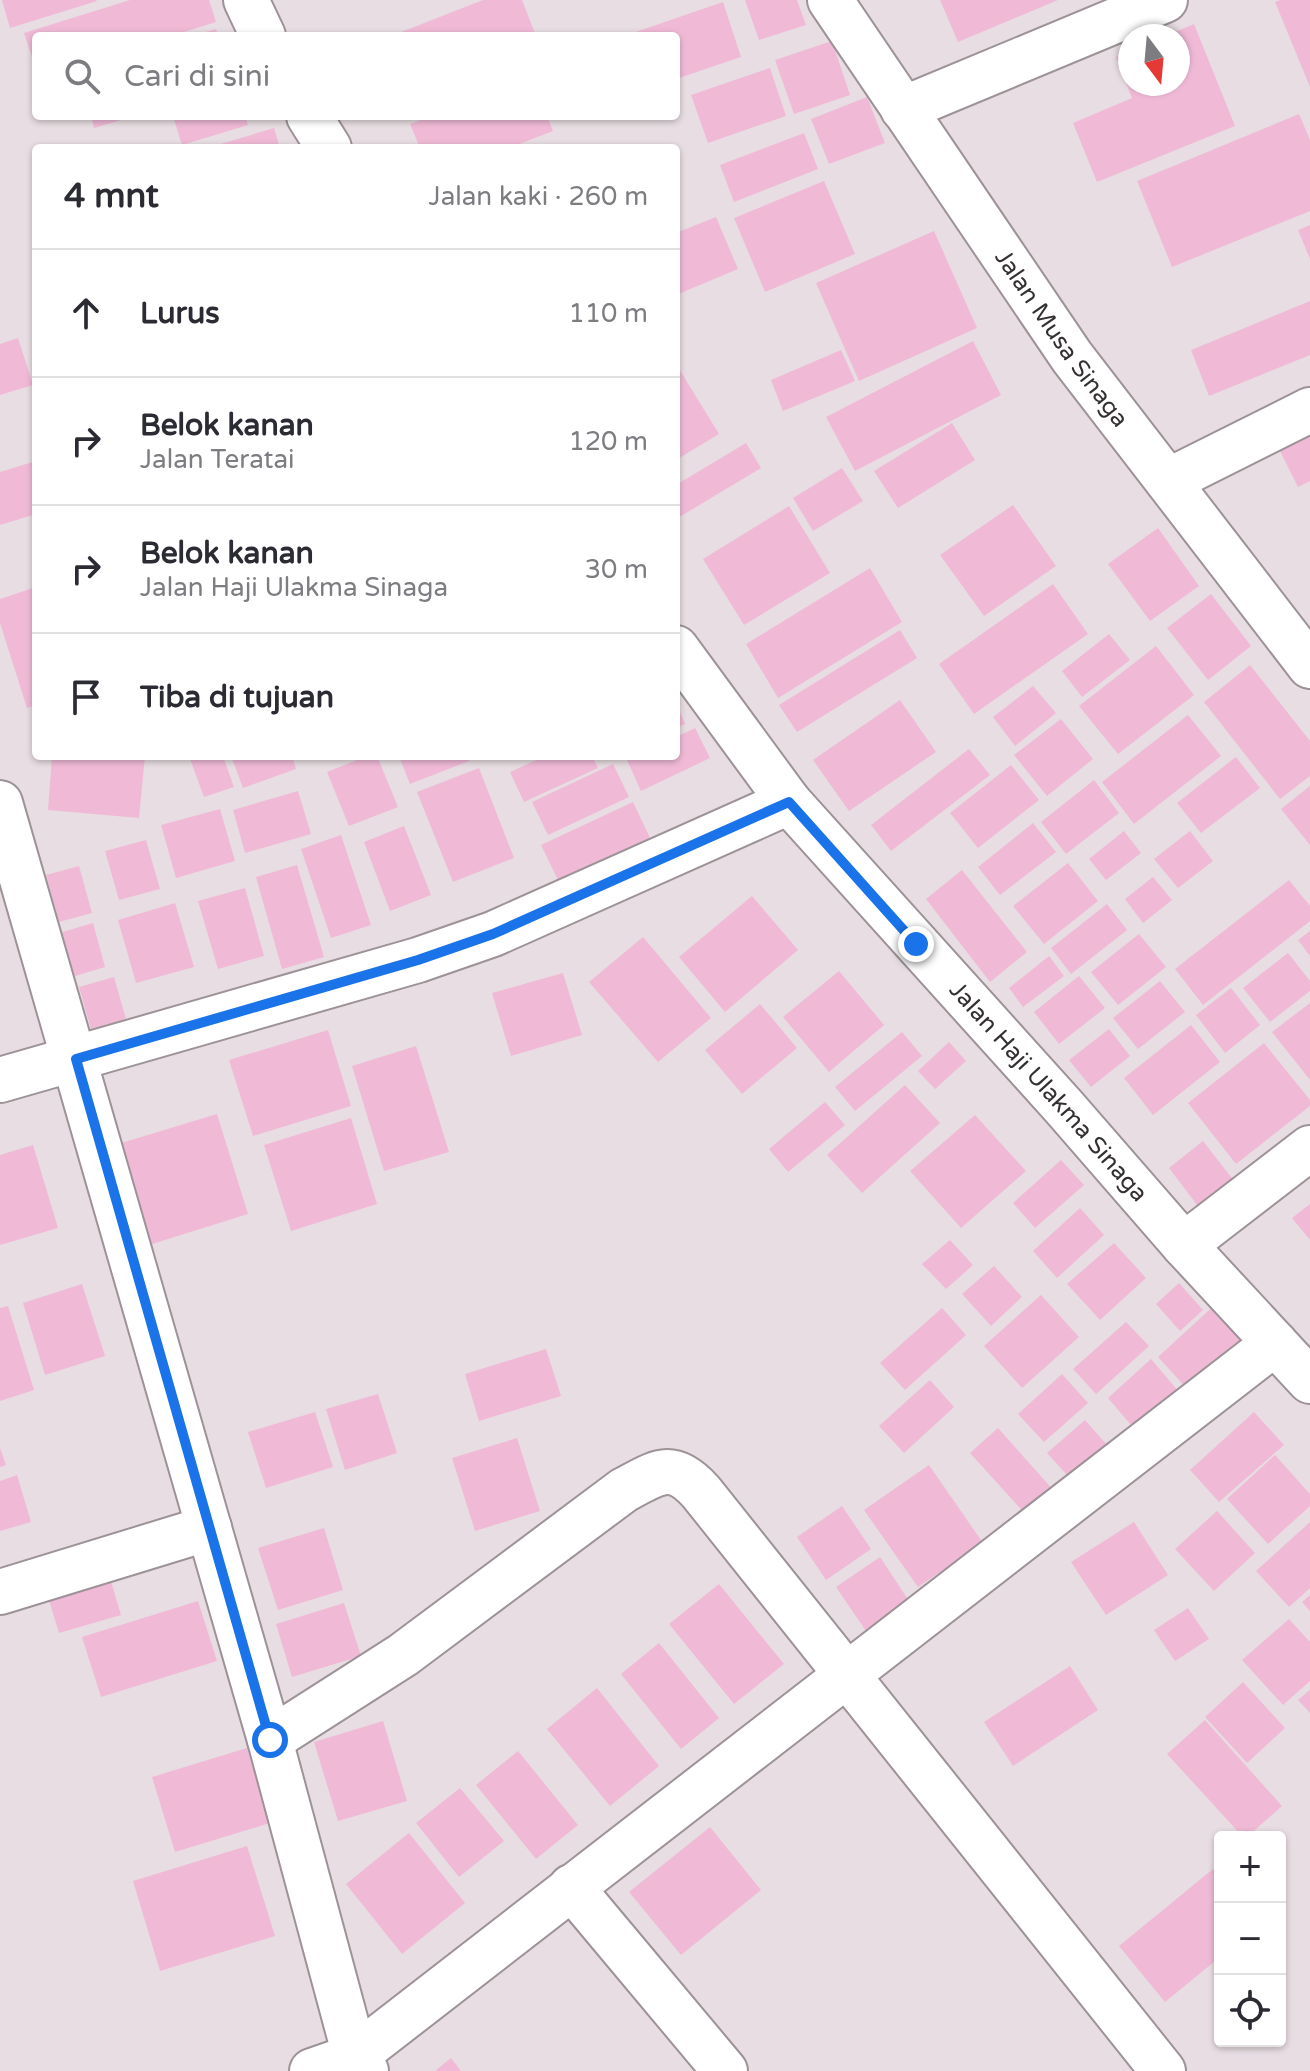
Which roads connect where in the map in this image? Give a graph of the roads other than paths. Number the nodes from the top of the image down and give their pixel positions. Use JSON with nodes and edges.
{"nodes":[{"id":1,"x":246,"y":0,"type":"edge"},
{"id":2,"x":830,"y":0,"type":"edge"},
{"id":3,"x":1165,"y":0,"type":"edge"},
{"id":4,"x":261,"y":32,"type":"edge"},
{"id":5,"x":903,"y":109,"type":"junction"},
{"id":6,"x":312,"y":120,"type":"edge"},
{"id":7,"x":326,"y":144,"type":"edge"},
{"id":8,"x":1310,"y":410,"type":"edge"},
{"id":9,"x":1168,"y":481,"type":"junction"},
{"id":10,"x":680,"y":653,"type":"edge"},
{"id":11,"x":1310,"y":666,"type":"edge"},
{"id":12,"x":789,"y":802,"type":"junction"},
{"id":13,"x":0,"y":803,"type":"edge"},
{"id":14,"x":76,"y":1059,"type":"junction"},
{"id":15,"x":0,"y":1080,"type":"edge"},
{"id":16,"x":1310,"y":1148,"type":"edge"},
{"id":17,"x":1184,"y":1245,"type":"junction"},
{"id":18,"x":1275,"y":1343,"type":"junction"},
{"id":19,"x":1310,"y":1381,"type":"edge"},
{"id":20,"x":209,"y":1528,"type":"junction"},
{"id":21,"x":0,"y":1592,"type":"edge"},
{"id":22,"x":848,"y":1673,"type":"junction"},
{"id":23,"x":270,"y":1740,"type":"junction"},
{"id":24,"x":571,"y":1887,"type":"junction"},
{"id":25,"x":360,"y":2063,"type":"edge"},
{"id":26,"x":312,"y":2071,"type":"edge"},
{"id":27,"x":725,"y":2071,"type":"edge"},
{"id":28,"x":1163,"y":2071,"type":"edge"}],
"edges":[{"from":1,"to":4,"type":"street"},
{"from":2,"to":5,"type":"street","name":"Jalan Musa Sinaga"},
{"from":3,"to":5,"type":"street"},
{"from":5,"to":9,"type":"street","name":"Jalan Musa Sinaga"},
{"from":6,"to":7,"type":"street"},
{"from":8,"to":9,"type":"street"},
{"from":9,"to":11,"type":"street","name":"Jalan Musa Sinaga"},
{"from":10,"to":12,"type":"street","name":"Jalan Haji Ulakma Sinaga"},
{"from":12,"to":14,"type":"street"},
{"from":12,"to":17,"type":"street","name":"Jalan Haji Ulakma Sinaga"},
{"from":13,"to":14,"type":"street"},
{"from":14,"to":15,"type":"street"},
{"from":14,"to":20,"type":"street"},
{"from":16,"to":17,"type":"street"},
{"from":17,"to":18,"type":"street","name":"Jalan Haji Ulakma Sinaga"},
{"from":18,"to":19,"type":"street","name":"Jalan Haji Ulakma Sinaga"},
{"from":18,"to":22,"type":"street"},
{"from":20,"to":21,"type":"street"},
{"from":20,"to":23,"type":"street"},
{"from":22,"to":23,"type":"street"},
{"from":22,"to":24,"type":"street"},
{"from":22,"to":28,"type":"street"},
{"from":23,"to":25,"type":"street"},
{"from":24,"to":25,"type":"street"},
{"from":24,"to":27,"type":"street"},
{"from":25,"to":26,"type":"street"}]}
